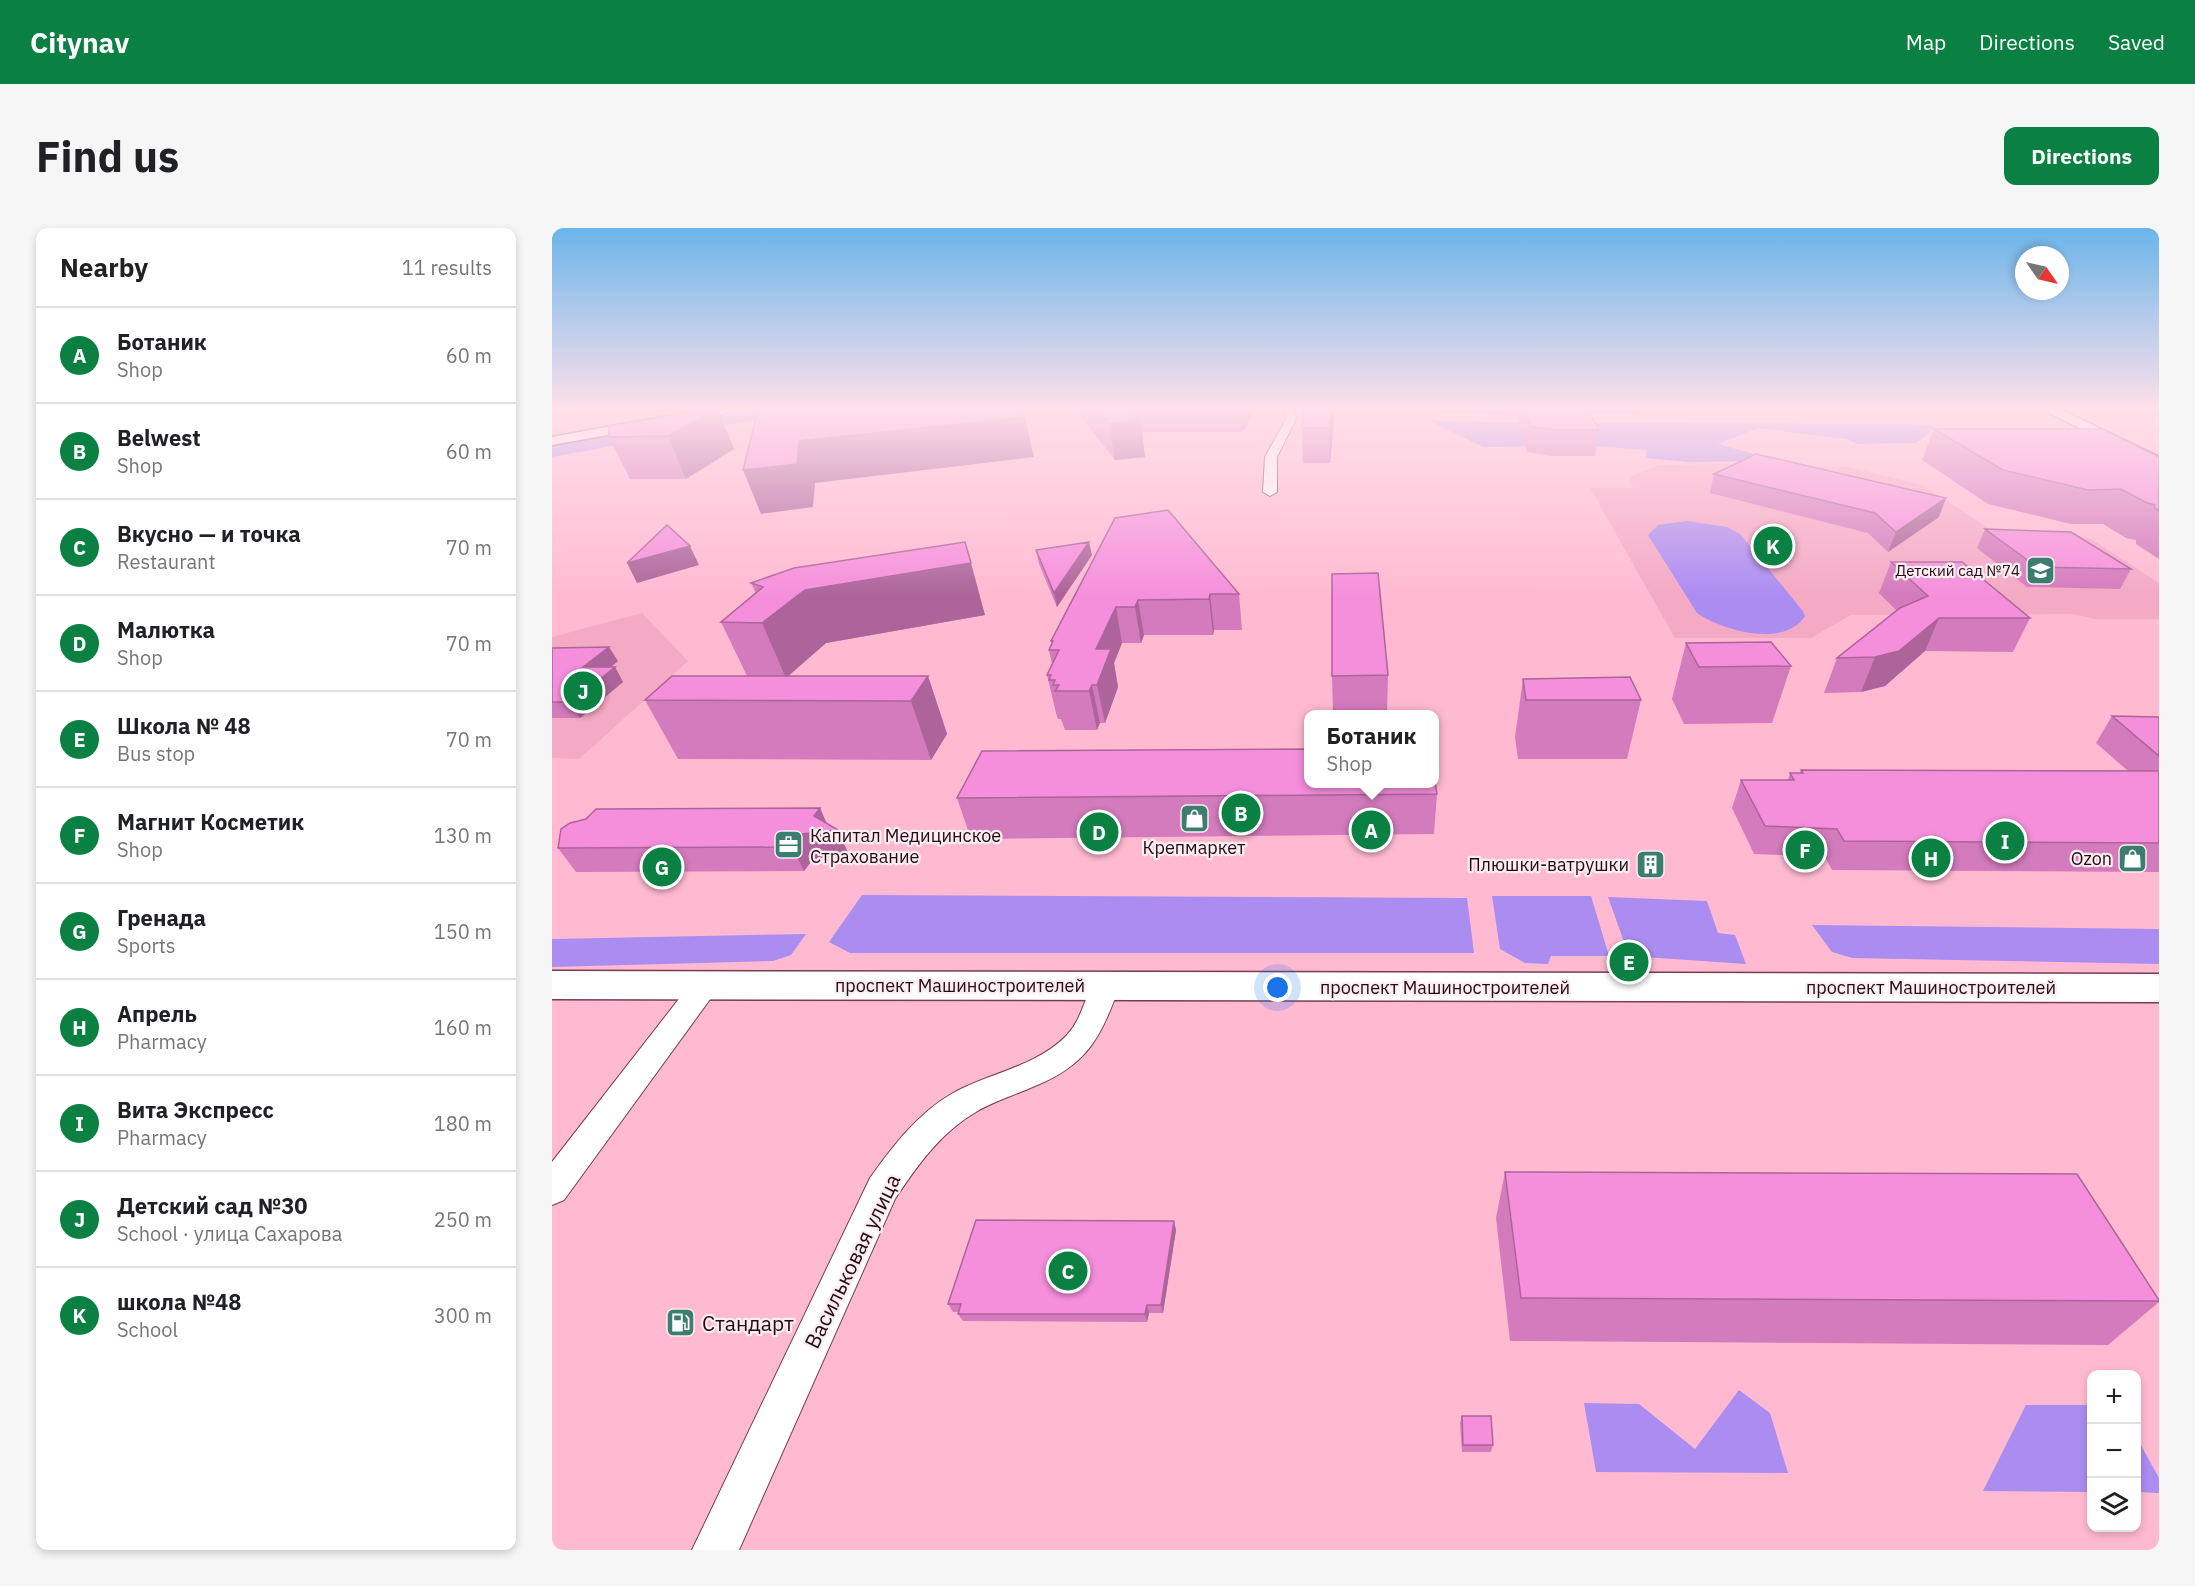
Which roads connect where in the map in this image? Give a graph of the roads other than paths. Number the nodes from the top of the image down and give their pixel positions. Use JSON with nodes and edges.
{"nodes":[{"id":1,"x":1271,"y":472,"type":"edge"},
{"id":2,"x":1270,"y":492,"type":"dead end"},
{"id":3,"x":706,"y":984,"type":"junction"},
{"id":4,"x":1106,"y":984,"type":"junction"},
{"id":5,"x":552,"y":985,"type":"edge"},
{"id":6,"x":2159,"y":988,"type":"edge"},
{"id":7,"x":552,"y":1189,"type":"edge"},
{"id":8,"x":715,"y":1550,"type":"edge"}],
"edges":[{"from":1,"to":2,"type":"street"},
{"from":3,"to":4,"type":"street","name":"проспект Машиностроителей"},
{"from":3,"to":5,"type":"street","name":"проспект Машиностроителей"},
{"from":3,"to":7,"type":"street"},
{"from":4,"to":6,"type":"street","name":"проспект Машиностроителей"},
{"from":4,"to":8,"type":"street","name":"Васильковая улица"}]}
